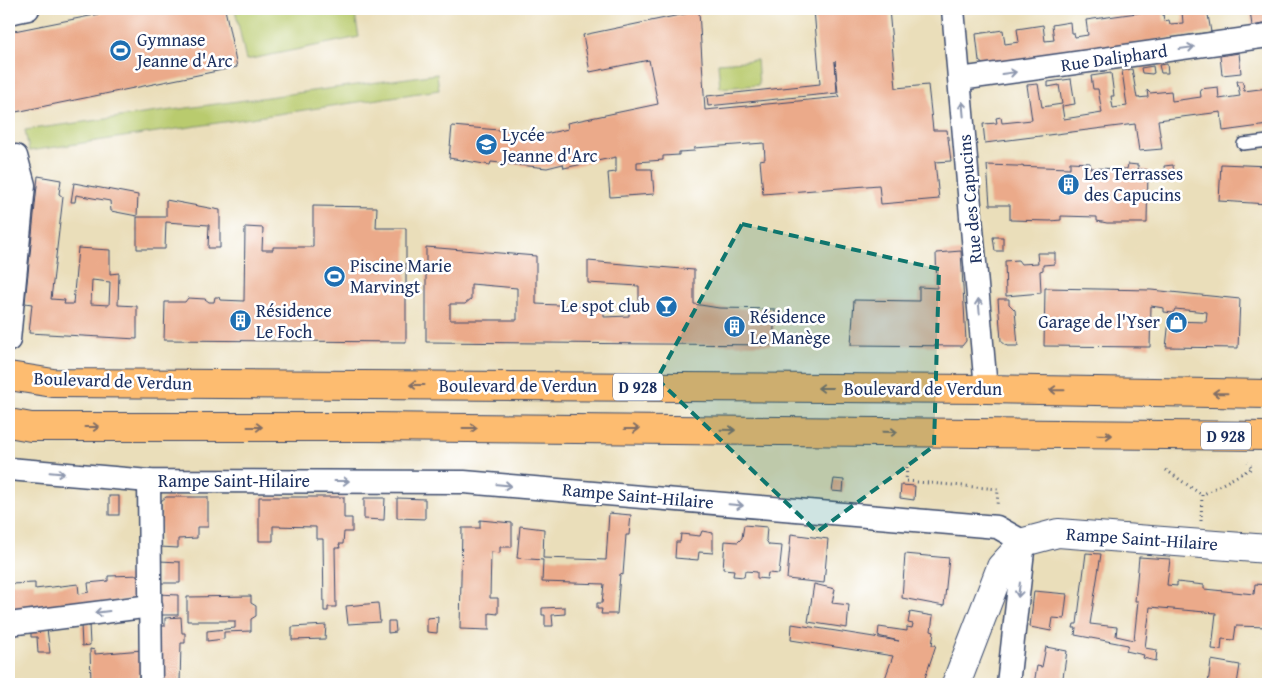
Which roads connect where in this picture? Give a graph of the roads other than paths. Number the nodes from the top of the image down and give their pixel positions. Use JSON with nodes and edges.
{"nodes":[{"id":1,"x":28,"y":9,"type":"edge"},
{"id":2,"x":957,"y":9,"type":"edge"},
{"id":3,"x":9,"y":13,"type":"edge"},
{"id":4,"x":1268,"y":36,"type":"edge"},
{"id":5,"x":960,"y":79,"type":"junction"},
{"id":6,"x":1268,"y":142,"type":"edge"},
{"id":7,"x":1243,"y":144,"type":"dead end"},
{"id":8,"x":16,"y":156,"type":"dead end"},
{"id":9,"x":9,"y":340,"type":"edge"},
{"id":10,"x":9,"y":376,"type":"edge"},
{"id":11,"x":986,"y":389,"type":"junction"},
{"id":12,"x":1268,"y":394,"type":"edge"},
{"id":13,"x":9,"y":423,"type":"edge"},
{"id":14,"x":1268,"y":436,"type":"edge"},
{"id":15,"x":9,"y":469,"type":"edge"},
{"id":16,"x":149,"y":481,"type":"junction"},
{"id":17,"x":1024,"y":542,"type":"junction"},
{"id":18,"x":1266,"y":548,"type":"edge"},
{"id":19,"x":150,"y":606,"type":"junction"},
{"id":20,"x":9,"y":624,"type":"edge"},
{"id":21,"x":152,"y":684,"type":"edge"},
{"id":22,"x":956,"y":684,"type":"edge"},
{"id":23,"x":1008,"y":684,"type":"edge"}],
"edges":[{"from":1,"to":3,"type":"street"},
{"from":2,"to":5,"type":"street","name":"Rue des Capucins"},
{"from":5,"to":4,"type":"street","name":"Rue Daliphard","one_way":true},
{"from":11,"to":5,"type":"street","name":"Rue des Capucins","one_way":true},
{"from":6,"to":7,"type":"lane"},
{"from":8,"to":9,"type":"street"},
{"from":11,"to":10,"type":"main road","name":"Boulevard de Verdun","number":"D 928","one_way":true},
{"from":12,"to":11,"type":"main road","name":"Boulevard de Verdun","number":"D 928","one_way":true},
{"from":13,"to":14,"type":"main road","number":"D 928","one_way":true},
{"from":15,"to":16,"type":"street","name":"Rampe Saint-Hilaire","one_way":true},
{"from":16,"to":17,"type":"street","name":"Rampe Saint-Hilaire","one_way":true},
{"from":16,"to":19,"type":"street"},
{"from":17,"to":18,"type":"street","name":"Rampe Saint-Hilaire"},
{"from":17,"to":22,"type":"street"},
{"from":17,"to":23,"type":"street","one_way":true},
{"from":19,"to":20,"type":"street","one_way":true},
{"from":19,"to":21,"type":"street"}]}
